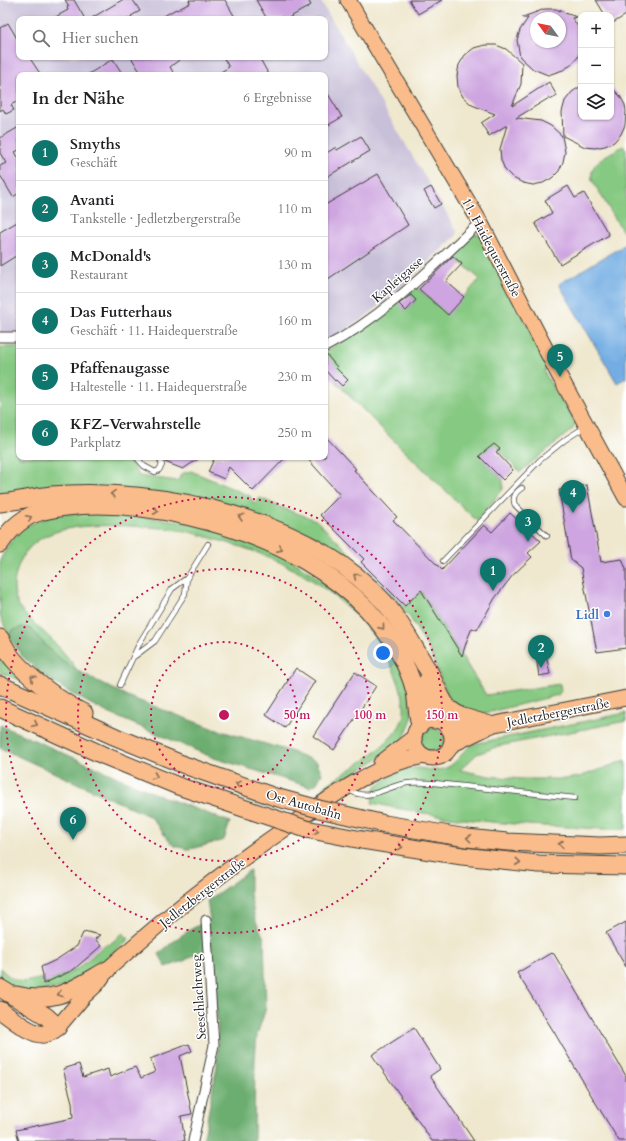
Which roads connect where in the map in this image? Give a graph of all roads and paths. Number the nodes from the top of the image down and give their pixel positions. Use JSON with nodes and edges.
{"nodes":[{"id":1,"x":348,"y":0,"type":"edge"},
{"id":2,"x":480,"y":222,"type":"junction"},
{"id":3,"x":0,"y":337,"type":"edge"},
{"id":4,"x":16,"y":337,"type":"edge"},
{"id":5,"x":328,"y":345,"type":"edge"},
{"id":6,"x":587,"y":426,"type":"junction"},
{"id":7,"x":139,"y":460,"type":"edge"},
{"id":8,"x":160,"y":460,"type":"edge"},
{"id":9,"x":522,"y":488,"type":"dead end"},
{"id":10,"x":626,"y":498,"type":"edge"},
{"id":11,"x":0,"y":504,"type":"edge"},
{"id":12,"x":547,"y":536,"type":"dead end"},
{"id":13,"x":0,"y":544,"type":"edge"},
{"id":14,"x":208,"y":544,"type":"dead end"},
{"id":15,"x":443,"y":561,"type":"dead end"},
{"id":16,"x":187,"y":578,"type":"junction"},
{"id":17,"x":0,"y":638,"type":"edge"},
{"id":18,"x":133,"y":657,"type":"junction"},
{"id":19,"x":422,"y":661,"type":"junction"},
{"id":20,"x":0,"y":685,"type":"edge"},
{"id":21,"x":120,"y":685,"type":"dead end"},
{"id":22,"x":626,"y":698,"type":"edge"},
{"id":23,"x":0,"y":708,"type":"edge"},
{"id":24,"x":490,"y":725,"type":"junction"},
{"id":25,"x":428,"y":727,"type":"junction"},
{"id":26,"x":116,"y":737,"type":"junction"},
{"id":27,"x":451,"y":745,"type":"junction"},
{"id":28,"x":424,"y":756,"type":"junction"},
{"id":29,"x":364,"y":777,"type":"junction"},
{"id":30,"x":346,"y":788,"type":"junction"},
{"id":31,"x":575,"y":798,"type":"dead end"},
{"id":32,"x":626,"y":845,"type":"edge"},
{"id":33,"x":626,"y":866,"type":"edge"},
{"id":34,"x":206,"y":920,"type":"dead end"},
{"id":35,"x":107,"y":970,"type":"junction"},
{"id":36,"x":4,"y":990,"type":"edge"},
{"id":37,"x":0,"y":1010,"type":"edge"},
{"id":38,"x":58,"y":1027,"type":"junction"},
{"id":39,"x":193,"y":1141,"type":"edge"}],
"edges":[{"from":1,"to":2,"type":"main road","name":"11. Haidequerstraße"},
{"from":2,"to":5,"type":"street","name":"Kapleigasse"},
{"from":2,"to":6,"type":"main road","name":"11. Haidequerstraße"},
{"from":3,"to":4,"type":"street"},
{"from":6,"to":10,"type":"main road","name":"11. Haidequerstraße"},
{"from":6,"to":15,"type":"lane"},
{"from":7,"to":8,"type":"lane"},
{"from":9,"to":12,"type":"lane"},
{"from":19,"to":11,"type":"highway","one_way":true},
{"from":13,"to":25,"type":"highway","one_way":true},
{"from":14,"to":16,"type":"lane"},
{"from":16,"to":18,"type":"lane"},
{"from":16,"to":18,"type":"lane"},
{"from":26,"to":17,"type":"highway","one_way":true},
{"from":18,"to":21,"type":"lane"},
{"from":19,"to":24,"type":"highway"},
{"from":19,"to":25,"type":"highway"},
{"from":20,"to":26,"type":"highway","name":"Ost Autobahn"},
{"from":22,"to":24,"type":"main road","name":"Jedletzbergerstraße"},
{"from":23,"to":33,"type":"highway","name":"Ost Autobahn","one_way":true,"bridge":true},
{"from":24,"to":25,"type":"main road","name":"Jedletzbergerstraße"},
{"from":24,"to":27,"type":"main road","name":"Jedletzbergerstraße"},
{"from":25,"to":27,"type":"main road"},
{"from":25,"to":28,"type":"main road"},
{"from":25,"to":29,"type":"main road","name":"Jedletzbergerstraße"},
{"from":32,"to":26,"type":"highway","name":"Ost Autobahn","one_way":true,"bridge":true},
{"from":27,"to":28,"type":"main road"},
{"from":28,"to":29,"type":"main road","name":"Jedletzbergerstraße"},
{"from":29,"to":30,"type":"main road","name":"Jedletzbergerstraße"},
{"from":30,"to":31,"type":"lane"},
{"from":30,"to":35,"type":"main road","name":"Jedletzbergerstraße"},
{"from":34,"to":39,"type":"street","name":"Seeschlachtweg"},
{"from":35,"to":36,"type":"highway","one_way":true},
{"from":35,"to":38,"type":"main road","name":"Jedletzbergerstraße"},
{"from":36,"to":38,"type":"highway"},
{"from":37,"to":38,"type":"highway"}]}
